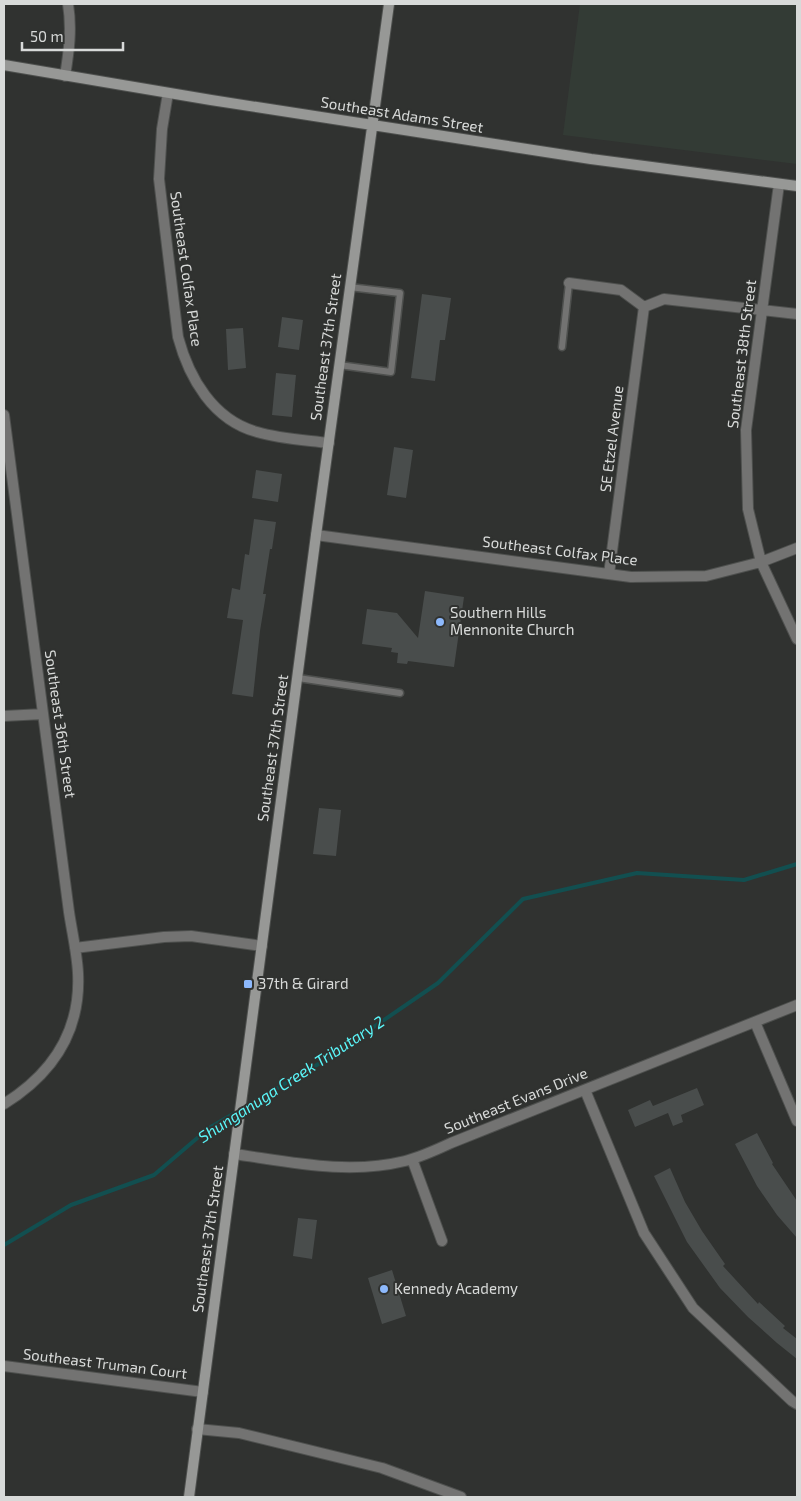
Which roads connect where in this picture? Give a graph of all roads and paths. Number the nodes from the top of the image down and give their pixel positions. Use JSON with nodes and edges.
{"nodes":[{"id":1,"x":68,"y":4,"type":"edge"},
{"id":2,"x":389,"y":4,"type":"edge"},
{"id":3,"x":4,"y":66,"type":"edge"},
{"id":4,"x":65,"y":76,"type":"junction"},
{"id":5,"x":168,"y":93,"type":"junction"},
{"id":6,"x":372,"y":125,"type":"junction"},
{"id":7,"x":779,"y":184,"type":"junction"},
{"id":8,"x":797,"y":186,"type":"edge"},
{"id":9,"x":569,"y":283,"type":"joint"},
{"id":10,"x":349,"y":287,"type":"junction"},
{"id":11,"x":644,"y":308,"type":"junction"},
{"id":12,"x":762,"y":310,"type":"junction"},
{"id":13,"x":797,"y":314,"type":"edge"},
{"id":14,"x":562,"y":347,"type":"dead end"},
{"id":15,"x":339,"y":365,"type":"junction"},
{"id":16,"x":4,"y":414,"type":"edge"},
{"id":17,"x":329,"y":443,"type":"junction"},
{"id":18,"x":316,"y":535,"type":"junction"},
{"id":19,"x":797,"y":548,"type":"edge"},
{"id":20,"x":761,"y":562,"type":"junction"},
{"id":21,"x":609,"y":574,"type":"junction"},
{"id":22,"x":797,"y":639,"type":"edge"},
{"id":23,"x":298,"y":678,"type":"junction"},
{"id":24,"x":400,"y":693,"type":"dead end"},
{"id":25,"x":43,"y":714,"type":"junction"},
{"id":26,"x":4,"y":716,"type":"edge"},
{"id":27,"x":262,"y":946,"type":"junction"},
{"id":28,"x":75,"y":948,"type":"junction"},
{"id":29,"x":797,"y":1005,"type":"edge"},
{"id":30,"x":755,"y":1022,"type":"junction"},
{"id":31,"x":585,"y":1090,"type":"junction"},
{"id":32,"x":4,"y":1104,"type":"edge"},
{"id":33,"x":797,"y":1121,"type":"edge"},
{"id":34,"x":235,"y":1149,"type":"junction"},
{"id":35,"x":412,"y":1159,"type":"junction"},
{"id":36,"x":442,"y":1241,"type":"dead end"},
{"id":37,"x":4,"y":1366,"type":"edge"},
{"id":38,"x":203,"y":1392,"type":"junction"},
{"id":39,"x":797,"y":1404,"type":"edge"},
{"id":40,"x":197,"y":1429,"type":"junction"},
{"id":41,"x":189,"y":1497,"type":"edge"},
{"id":42,"x":460,"y":1497,"type":"edge"}],
"edges":[{"from":1,"to":4,"type":"street"},
{"from":2,"to":6,"type":"main road","name":"Southeast 37th Street"},
{"from":3,"to":4,"type":"main road","name":"Southeast Adams Street"},
{"from":4,"to":5,"type":"main road","name":"Southeast Adams Street"},
{"from":5,"to":6,"type":"main road","name":"Southeast Adams Street"},
{"from":5,"to":17,"type":"street","name":"Southeast Colfax Place"},
{"from":6,"to":7,"type":"main road","name":"Southeast Adams Street"},
{"from":6,"to":10,"type":"main road","name":"Southeast 37th Street"},
{"from":7,"to":8,"type":"main road","name":"Southeast Adams Street"},
{"from":7,"to":12,"type":"street","name":"Southeast 38th Street"},
{"from":9,"to":11,"type":"street"},
{"from":9,"to":14,"type":"lane"},
{"from":10,"to":15,"type":"main road","name":"Southeast 37th Street"},
{"from":10,"to":15,"type":"lane"},
{"from":11,"to":12,"type":"street"},
{"from":11,"to":21,"type":"street","name":"SE Etzel Avenue"},
{"from":12,"to":13,"type":"street"},
{"from":12,"to":20,"type":"street","name":"Southeast 38th Street"},
{"from":15,"to":17,"type":"main road","name":"Southeast 37th Street"},
{"from":16,"to":25,"type":"street","name":"Southeast 36th Street"},
{"from":17,"to":18,"type":"main road","name":"Southeast 37th Street"},
{"from":18,"to":21,"type":"street","name":"Southeast Colfax Place"},
{"from":18,"to":23,"type":"main road","name":"Southeast 37th Street"},
{"from":19,"to":20,"type":"street","name":"Southeast Colfax Place"},
{"from":20,"to":21,"type":"street","name":"Southeast Colfax Place"},
{"from":20,"to":22,"type":"street","name":"Southeast 38th Street"},
{"from":23,"to":24,"type":"lane"},
{"from":23,"to":27,"type":"main road","name":"Southeast 37th Street"},
{"from":25,"to":26,"type":"street"},
{"from":25,"to":28,"type":"street","name":"Southeast 36th Street"},
{"from":27,"to":28,"type":"street"},
{"from":27,"to":34,"type":"main road","name":"Southeast 37th Street"},
{"from":28,"to":32,"type":"street","name":"Southeast 36th Street"},
{"from":29,"to":30,"type":"street","name":"Southeast Evans Drive"},
{"from":30,"to":31,"type":"street","name":"Southeast Evans Drive"},
{"from":30,"to":33,"type":"street"},
{"from":31,"to":35,"type":"street","name":"Southeast Evans Drive"},
{"from":31,"to":39,"type":"street"},
{"from":34,"to":35,"type":"street","name":"Southeast Evans Drive"},
{"from":34,"to":38,"type":"main road","name":"Southeast 37th Street"},
{"from":35,"to":36,"type":"street"},
{"from":37,"to":38,"type":"street","name":"Southeast Truman Court"},
{"from":38,"to":40,"type":"main road","name":"Southeast 37th Street"},
{"from":40,"to":41,"type":"main road","name":"Southeast 37th Street"},
{"from":40,"to":42,"type":"street"}]}
